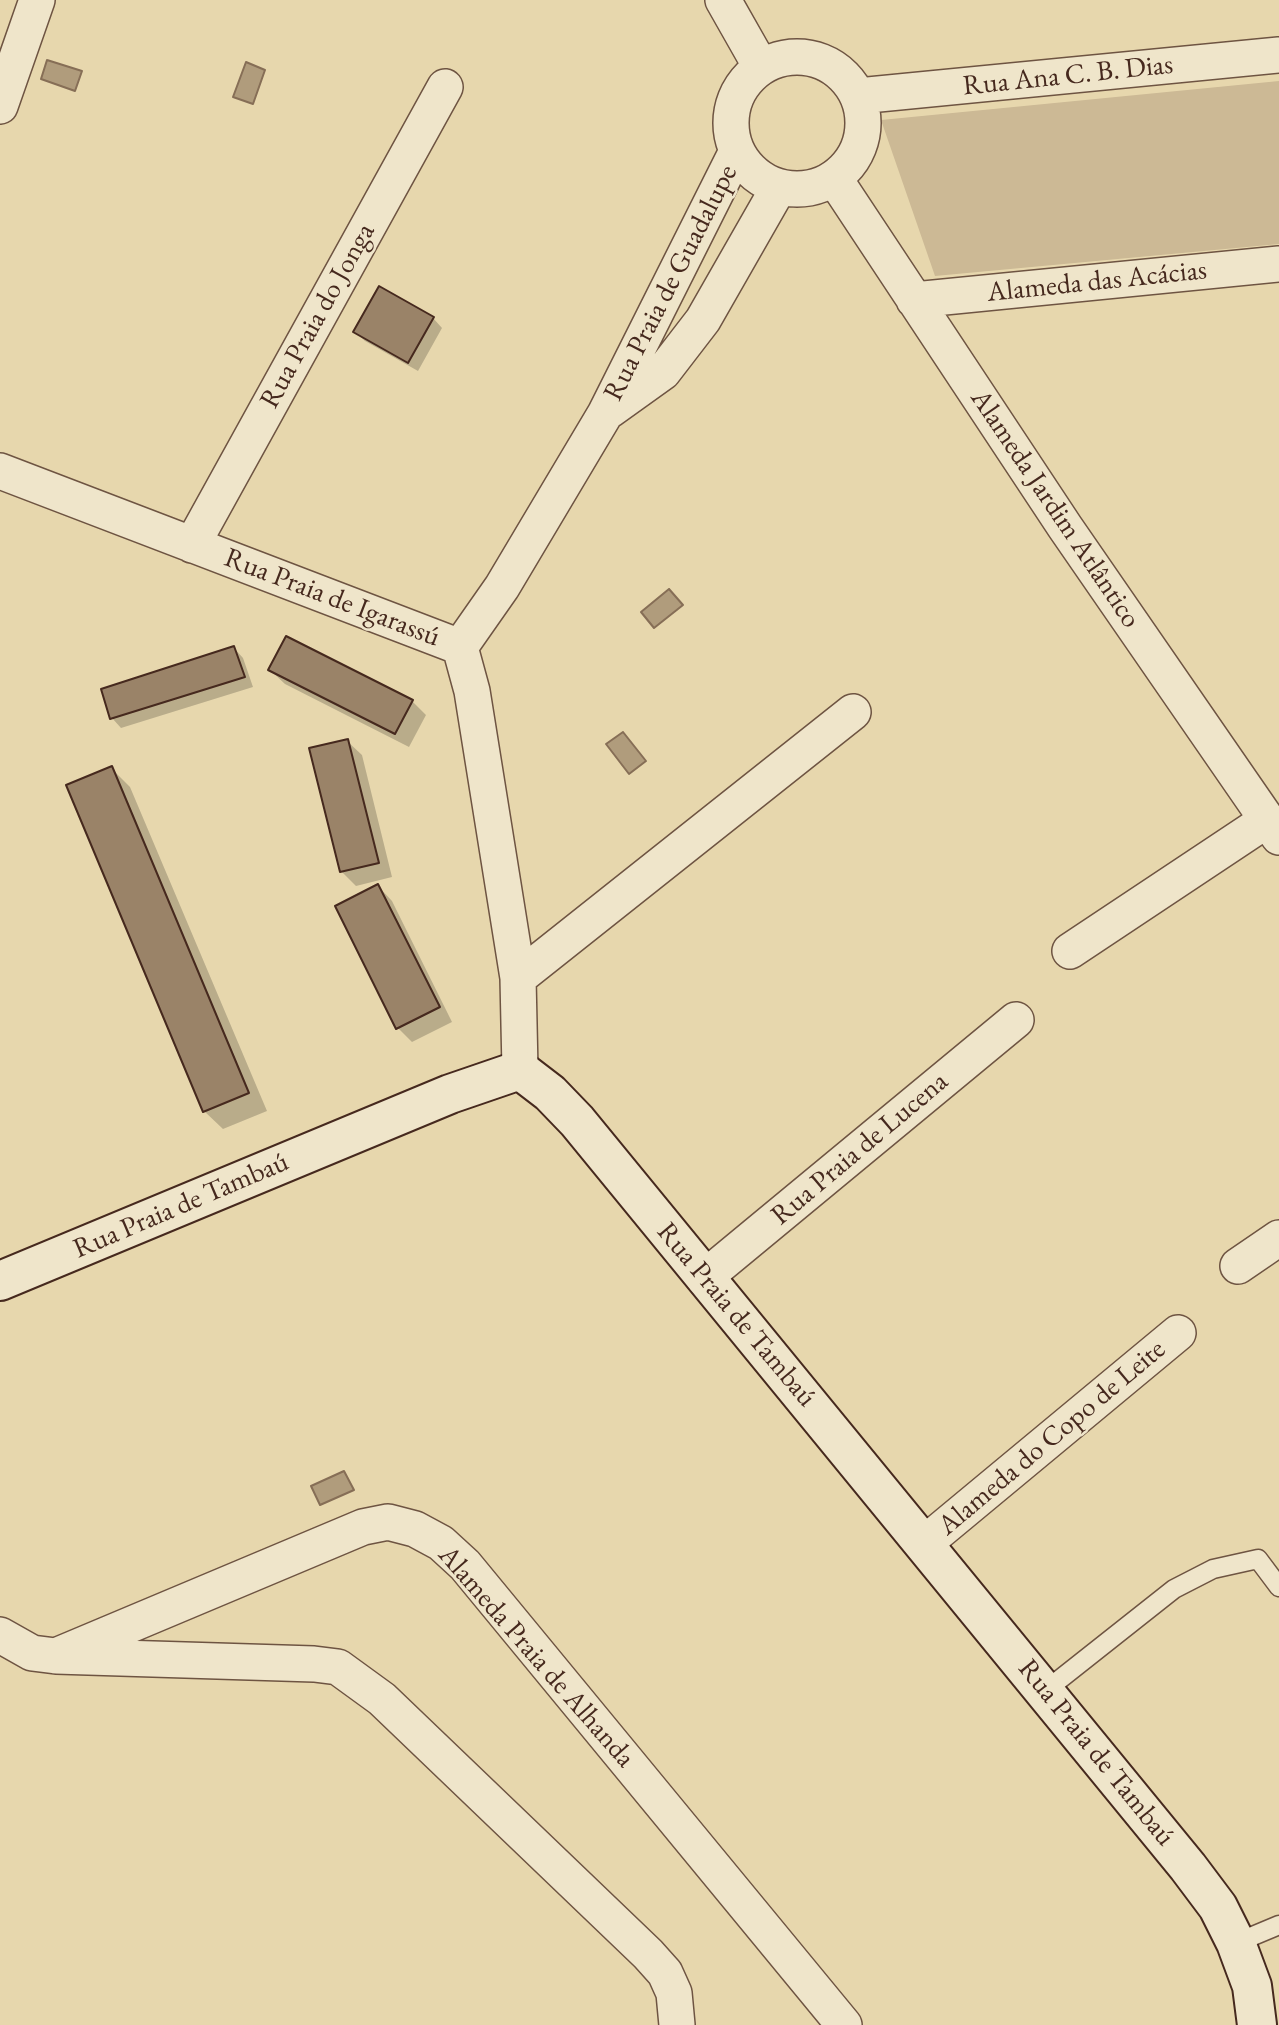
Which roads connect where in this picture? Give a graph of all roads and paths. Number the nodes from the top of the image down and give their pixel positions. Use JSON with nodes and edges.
{"nodes":[{"id":1,"x":37,"y":0,"type":"edge"},
{"id":2,"x":723,"y":0,"type":"edge"},
{"id":3,"x":1279,"y":55,"type":"edge"},
{"id":4,"x":761,"y":67,"type":"junction"},
{"id":5,"x":445,"y":87,"type":"dead end"},
{"id":6,"x":858,"y":96,"type":"junction"},
{"id":7,"x":0,"y":106,"type":"edge"},
{"id":8,"x":737,"y":151,"type":"junction"},
{"id":9,"x":834,"y":178,"type":"junction"},
{"id":10,"x":779,"y":187,"type":"junction"},
{"id":11,"x":1279,"y":264,"type":"edge"},
{"id":12,"x":914,"y":300,"type":"junction"},
{"id":13,"x":605,"y":414,"type":"junction"},
{"id":14,"x":0,"y":471,"type":"edge"},
{"id":15,"x":192,"y":545,"type":"junction"},
{"id":16,"x":460,"y":647,"type":"junction"},
{"id":17,"x":853,"y":712,"type":"dead end"},
{"id":18,"x":1273,"y":829,"type":"edge"},
{"id":19,"x":1070,"y":951,"type":"dead end"},
{"id":20,"x":518,"y":978,"type":"junction"},
{"id":21,"x":1016,"y":1020,"type":"dead end"},
{"id":22,"x":520,"y":1070,"type":"junction"},
{"id":23,"x":1279,"y":1238,"type":"edge"},
{"id":24,"x":1238,"y":1266,"type":"dead end"},
{"id":25,"x":704,"y":1278,"type":"junction"},
{"id":26,"x":0,"y":1281,"type":"edge"},
{"id":27,"x":1178,"y":1334,"type":"dead end"},
{"id":28,"x":925,"y":1543,"type":"junction"},
{"id":29,"x":1279,"y":1587,"type":"edge"},
{"id":30,"x":0,"y":1635,"type":"edge"},
{"id":31,"x":56,"y":1656,"type":"junction"},
{"id":32,"x":1045,"y":1690,"type":"junction"},
{"id":33,"x":1279,"y":1925,"type":"edge"},
{"id":34,"x":1236,"y":1943,"type":"junction"},
{"id":35,"x":677,"y":2025,"type":"edge"},
{"id":36,"x":844,"y":2025,"type":"edge"},
{"id":37,"x":1258,"y":2025,"type":"edge"}],
"edges":[{"from":1,"to":7,"type":"street"},
{"from":2,"to":4,"type":"street"},
{"from":3,"to":6,"type":"street","name":"Rua Ana C. B. Dias"},
{"from":4,"to":6,"type":"street"},
{"from":4,"to":8,"type":"street"},
{"from":5,"to":15,"type":"street","name":"Rua Praia do Jonga"},
{"from":6,"to":9,"type":"street"},
{"from":8,"to":10,"type":"street"},
{"from":8,"to":13,"type":"street","name":"Rua Praia de Guadalupe"},
{"from":9,"to":10,"type":"street"},
{"from":9,"to":12,"type":"street","name":"Alameda Jardim Atlântico"},
{"from":10,"to":13,"type":"street","name":"Rua Praia de Guadalupe"},
{"from":11,"to":12,"type":"street","name":"Alameda das Acácias"},
{"from":12,"to":18,"type":"street","name":"Alameda Jardim Atlântico"},
{"from":13,"to":16,"type":"street","name":"Rua Praia de Guadalupe"},
{"from":14,"to":15,"type":"street","name":"Rua Praia de Igarassú"},
{"from":15,"to":16,"type":"street","name":"Rua Praia de Igarassú"},
{"from":16,"to":20,"type":"street","name":"Rua Praia de Igarassú"},
{"from":17,"to":20,"type":"street"},
{"from":18,"to":19,"type":"street"},
{"from":20,"to":22,"type":"street","name":"Rua Praia de Igarassú"},
{"from":21,"to":25,"type":"street","name":"Rua Praia de Lucena"},
{"from":22,"to":25,"type":"street","name":"Rua Praia de Tambaú"},
{"from":22,"to":26,"type":"street","name":"Rua Praia de Tambaú"},
{"from":23,"to":24,"type":"street"},
{"from":25,"to":28,"type":"street","name":"Rua Praia de Tambaú"},
{"from":27,"to":28,"type":"street","name":"Alameda do Copo de Leite"},
{"from":28,"to":32,"type":"street","name":"Rua Praia de Tambaú"},
{"from":29,"to":32,"type":"lane"},
{"from":30,"to":31,"type":"street"},
{"from":31,"to":35,"type":"street"},
{"from":31,"to":36,"type":"street","name":"Alameda Praia de Alhanda"},
{"from":32,"to":34,"type":"street","name":"Rua Praia de Tambaú"},
{"from":33,"to":34,"type":"lane"},
{"from":34,"to":37,"type":"street","name":"Rua Praia de Tambaú"}]}
